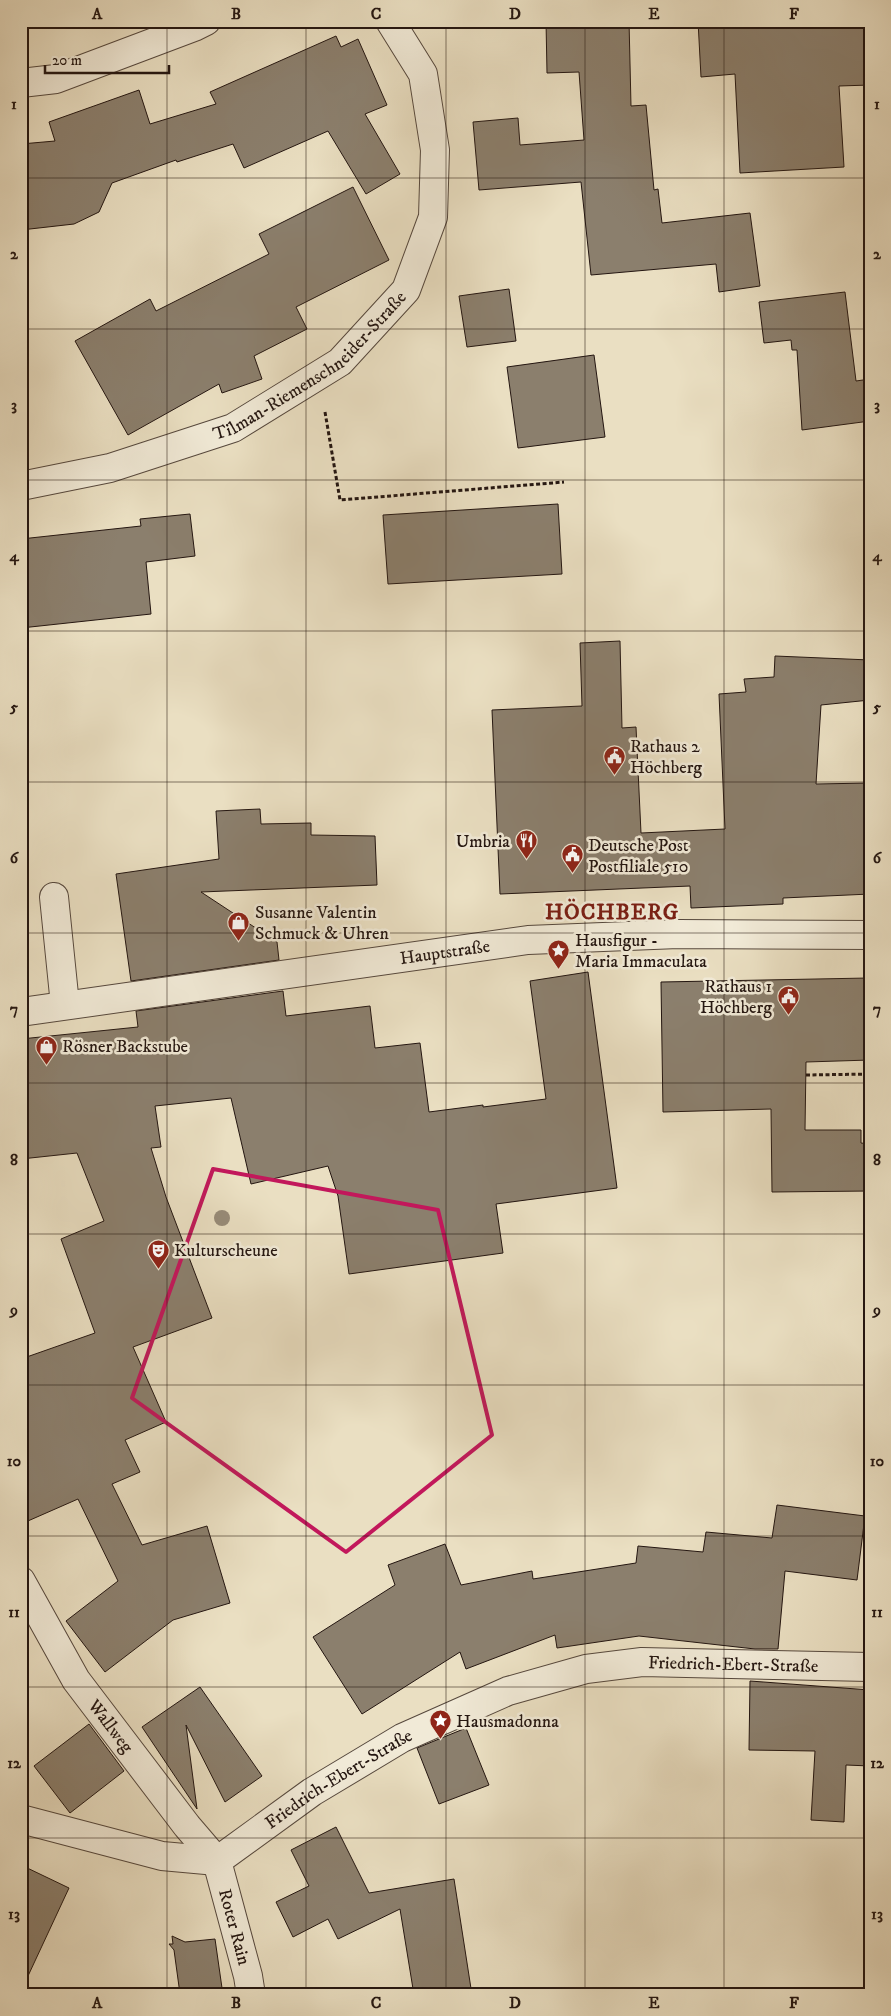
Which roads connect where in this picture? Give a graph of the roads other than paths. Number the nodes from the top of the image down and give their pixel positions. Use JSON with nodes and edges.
{"nodes":[{"id":1,"x":206,"y":21,"type":"edge"},
{"id":2,"x":390,"y":21,"type":"edge"},
{"id":3,"x":21,"y":83,"type":"edge"},
{"id":4,"x":21,"y":486,"type":"edge"},
{"id":5,"x":54,"y":897,"type":"dead end"},
{"id":6,"x":870,"y":935,"type":"edge"},
{"id":7,"x":65,"y":1005,"type":"junction"},
{"id":8,"x":21,"y":1012,"type":"edge"},
{"id":9,"x":21,"y":1581,"type":"edge"},
{"id":10,"x":870,"y":1667,"type":"edge"},
{"id":11,"x":21,"y":1819,"type":"edge"},
{"id":12,"x":217,"y":1861,"type":"junction"},
{"id":13,"x":251,"y":1995,"type":"edge"}],
"edges":[{"from":1,"to":3,"type":"street"},
{"from":2,"to":4,"type":"street","name":"Tilman-Riemenschneider-Straße"},
{"from":5,"to":7,"type":"street"},
{"from":6,"to":7,"type":"street","name":"Hauptstraße"},
{"from":7,"to":8,"type":"street","name":"Hauptstraße"},
{"from":9,"to":12,"type":"street","name":"Wallweg"},
{"from":10,"to":12,"type":"street","name":"Friedrich-Ebert-Straße"},
{"from":11,"to":12,"type":"street"},
{"from":12,"to":13,"type":"street","name":"Roter Rain"}]}
